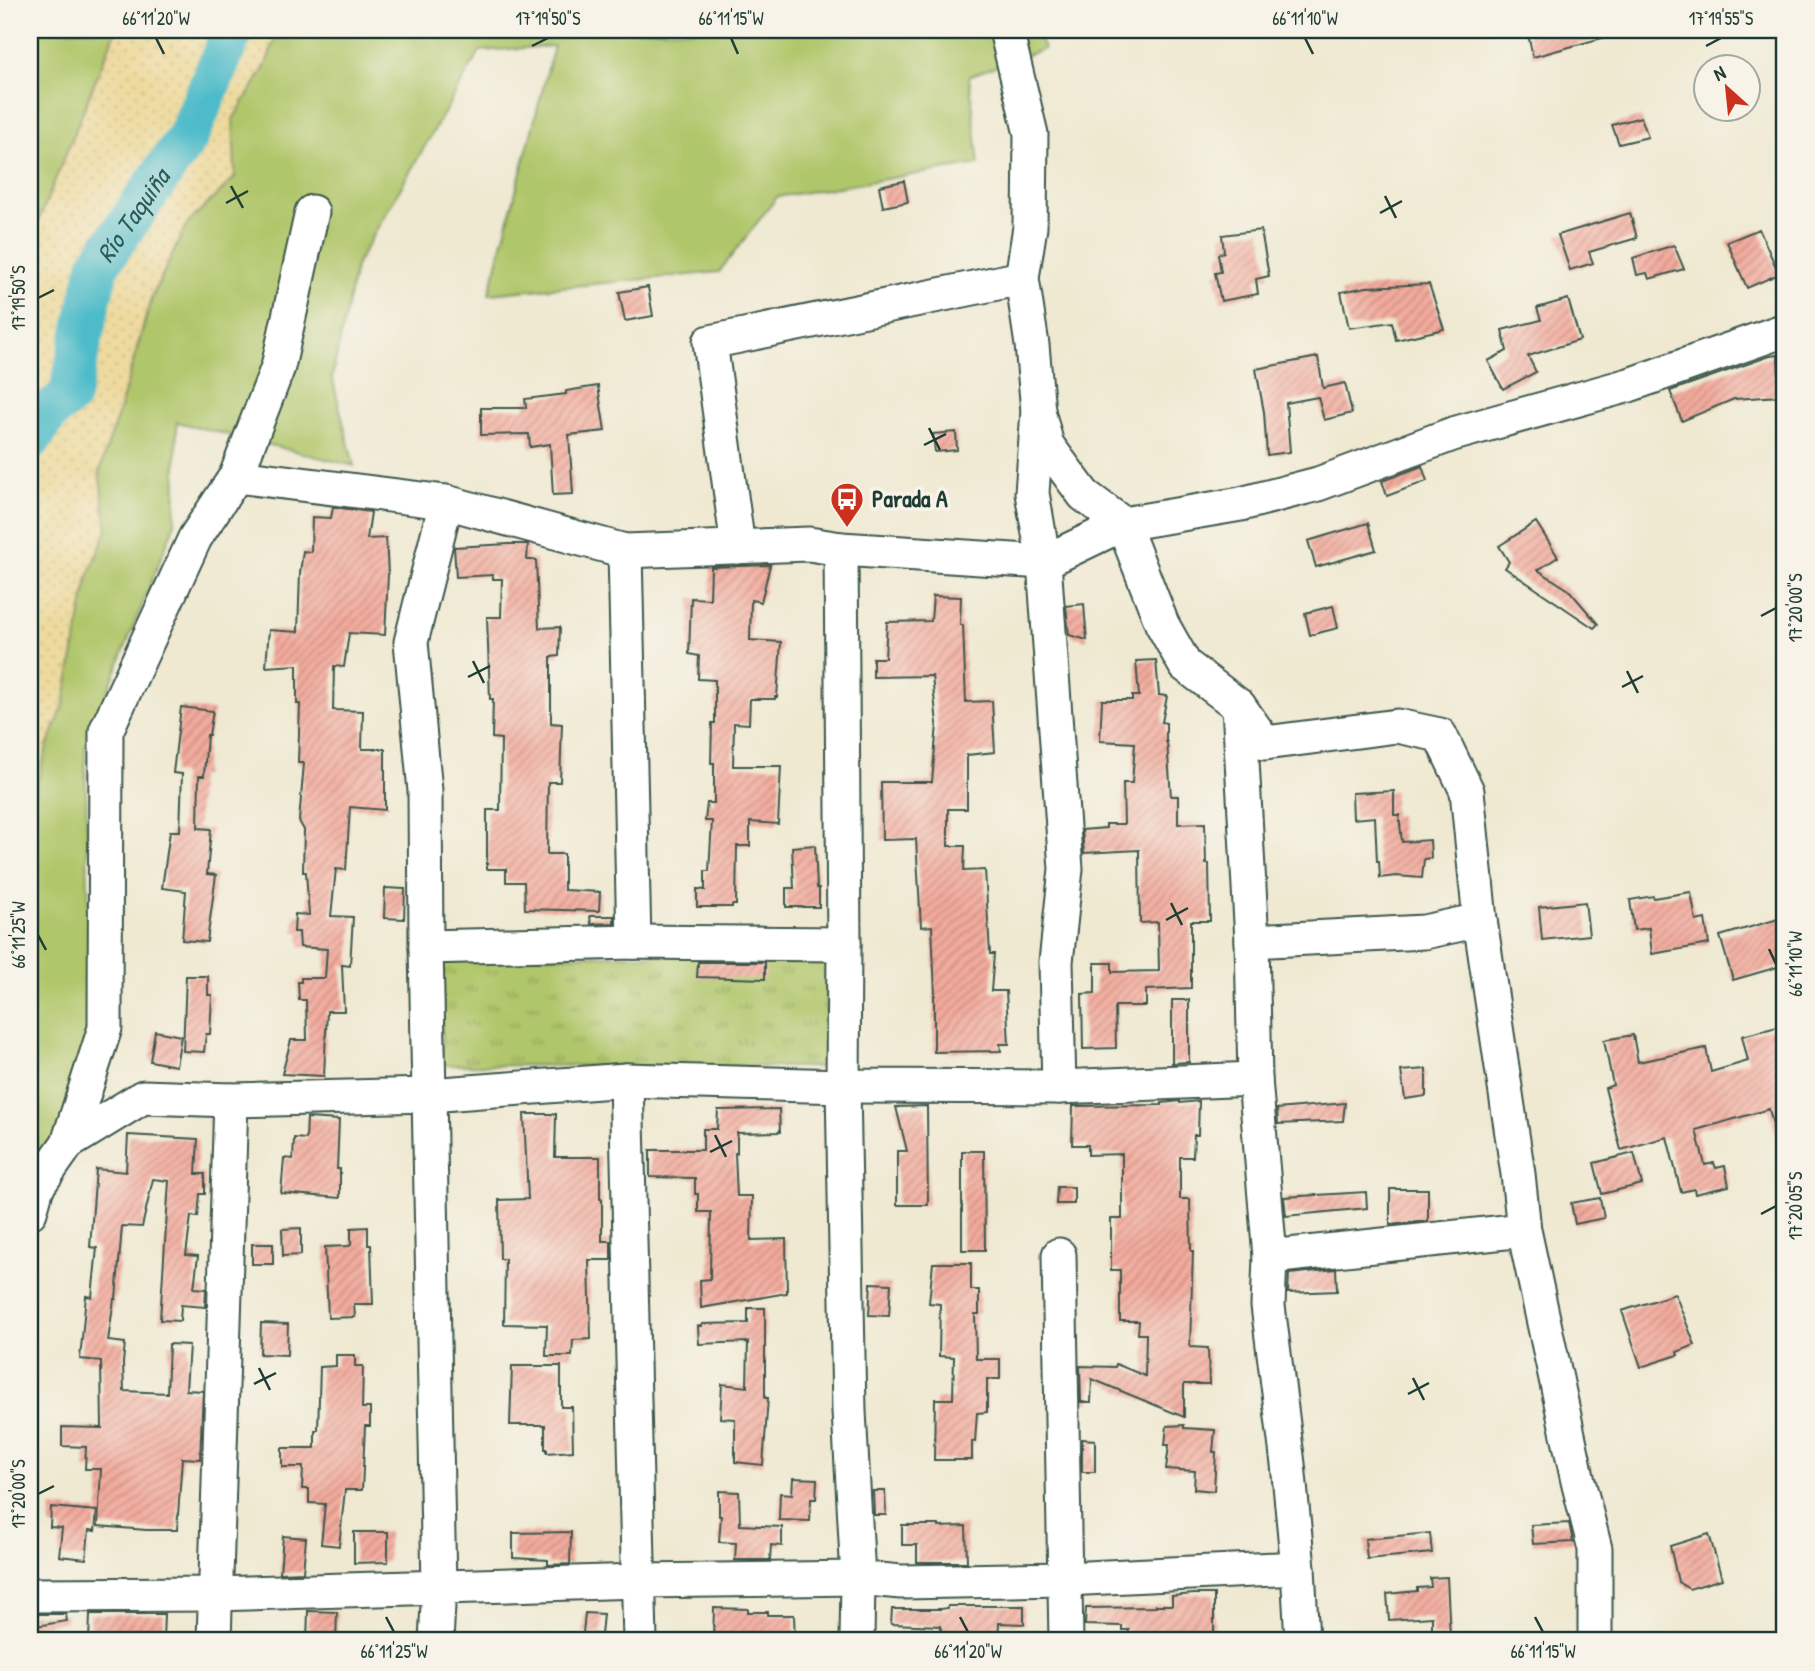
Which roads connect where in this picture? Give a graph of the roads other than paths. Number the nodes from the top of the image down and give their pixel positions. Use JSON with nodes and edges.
{"nodes":[{"id":1,"x":1006,"y":30,"type":"edge"},
{"id":2,"x":312,"y":212,"type":"dead end"},
{"id":3,"x":1022,"y":278,"type":"junction"},
{"id":4,"x":1785,"y":330,"type":"edge"},
{"id":5,"x":1038,"y":411,"type":"junction"},
{"id":6,"x":236,"y":476,"type":"junction"},
{"id":7,"x":446,"y":502,"type":"junction"},
{"id":8,"x":1122,"y":524,"type":"junction"},
{"id":9,"x":737,"y":547,"type":"junction"},
{"id":10,"x":841,"y":549,"type":"junction"},
{"id":11,"x":625,"y":551,"type":"junction"},
{"id":12,"x":1044,"y":562,"type":"junction"},
{"id":13,"x":1239,"y":706,"type":"junction"},
{"id":14,"x":1480,"y":920,"type":"junction"},
{"id":15,"x":1252,"y":941,"type":"junction"},
{"id":16,"x":634,"y":942,"type":"junction"},
{"id":17,"x":844,"y":944,"type":"junction"},
{"id":18,"x":426,"y":947,"type":"junction"},
{"id":19,"x":1255,"y":1079,"type":"junction"},
{"id":20,"x":626,"y":1080,"type":"junction"},
{"id":21,"x":843,"y":1086,"type":"junction"},
{"id":22,"x":1059,"y":1087,"type":"junction"},
{"id":23,"x":429,"y":1095,"type":"junction"},
{"id":24,"x":231,"y":1100,"type":"junction"},
{"id":25,"x":68,"y":1143,"type":"junction"},
{"id":26,"x":30,"y":1212,"type":"edge"},
{"id":27,"x":1524,"y":1230,"type":"junction"},
{"id":28,"x":1059,"y":1255,"type":"dead end"},
{"id":29,"x":1270,"y":1257,"type":"junction"},
{"id":30,"x":1298,"y":1568,"type":"junction"},
{"id":31,"x":858,"y":1578,"type":"junction"},
{"id":32,"x":1065,"y":1579,"type":"junction"},
{"id":33,"x":639,"y":1581,"type":"junction"},
{"id":34,"x":439,"y":1587,"type":"junction"},
{"id":35,"x":217,"y":1594,"type":"junction"},
{"id":36,"x":30,"y":1595,"type":"edge"},
{"id":37,"x":214,"y":1641,"type":"edge"},
{"id":38,"x":436,"y":1641,"type":"edge"},
{"id":39,"x":640,"y":1641,"type":"edge"},
{"id":40,"x":857,"y":1641,"type":"edge"},
{"id":41,"x":1066,"y":1641,"type":"edge"},
{"id":42,"x":1302,"y":1641,"type":"edge"},
{"id":43,"x":1597,"y":1641,"type":"edge"}],
"edges":[{"from":1,"to":3,"type":"street"},
{"from":2,"to":6,"type":"street"},
{"from":3,"to":5,"type":"street"},
{"from":3,"to":9,"type":"street"},
{"from":4,"to":8,"type":"street"},
{"from":5,"to":8,"type":"street"},
{"from":5,"to":12,"type":"street"},
{"from":6,"to":7,"type":"street"},
{"from":6,"to":25,"type":"street"},
{"from":7,"to":11,"type":"street"},
{"from":7,"to":18,"type":"street"},
{"from":8,"to":12,"type":"street"},
{"from":8,"to":13,"type":"street"},
{"from":9,"to":10,"type":"street"},
{"from":9,"to":11,"type":"street"},
{"from":10,"to":12,"type":"street"},
{"from":10,"to":17,"type":"street"},
{"from":11,"to":16,"type":"street"},
{"from":12,"to":22,"type":"street"},
{"from":13,"to":14,"type":"street"},
{"from":13,"to":15,"type":"street"},
{"from":14,"to":15,"type":"street"},
{"from":14,"to":27,"type":"street"},
{"from":15,"to":19,"type":"street"},
{"from":16,"to":17,"type":"street"},
{"from":16,"to":18,"type":"street"},
{"from":17,"to":21,"type":"street"},
{"from":18,"to":23,"type":"street"},
{"from":19,"to":22,"type":"street"},
{"from":19,"to":29,"type":"street"},
{"from":20,"to":21,"type":"street"},
{"from":20,"to":23,"type":"street"},
{"from":20,"to":33,"type":"street"},
{"from":21,"to":22,"type":"street"},
{"from":21,"to":31,"type":"street"},
{"from":23,"to":24,"type":"street"},
{"from":23,"to":34,"type":"street"},
{"from":24,"to":25,"type":"street"},
{"from":24,"to":35,"type":"street"},
{"from":25,"to":26,"type":"street"},
{"from":27,"to":29,"type":"street"},
{"from":27,"to":43,"type":"street"},
{"from":28,"to":32,"type":"street"},
{"from":29,"to":30,"type":"street"},
{"from":30,"to":32,"type":"street"},
{"from":30,"to":42,"type":"street"},
{"from":31,"to":32,"type":"street"},
{"from":31,"to":33,"type":"street"},
{"from":31,"to":40,"type":"street"},
{"from":32,"to":41,"type":"street"},
{"from":33,"to":34,"type":"street"},
{"from":33,"to":39,"type":"street"},
{"from":34,"to":35,"type":"street"},
{"from":34,"to":38,"type":"street"},
{"from":35,"to":36,"type":"street"},
{"from":35,"to":37,"type":"street"}]}
